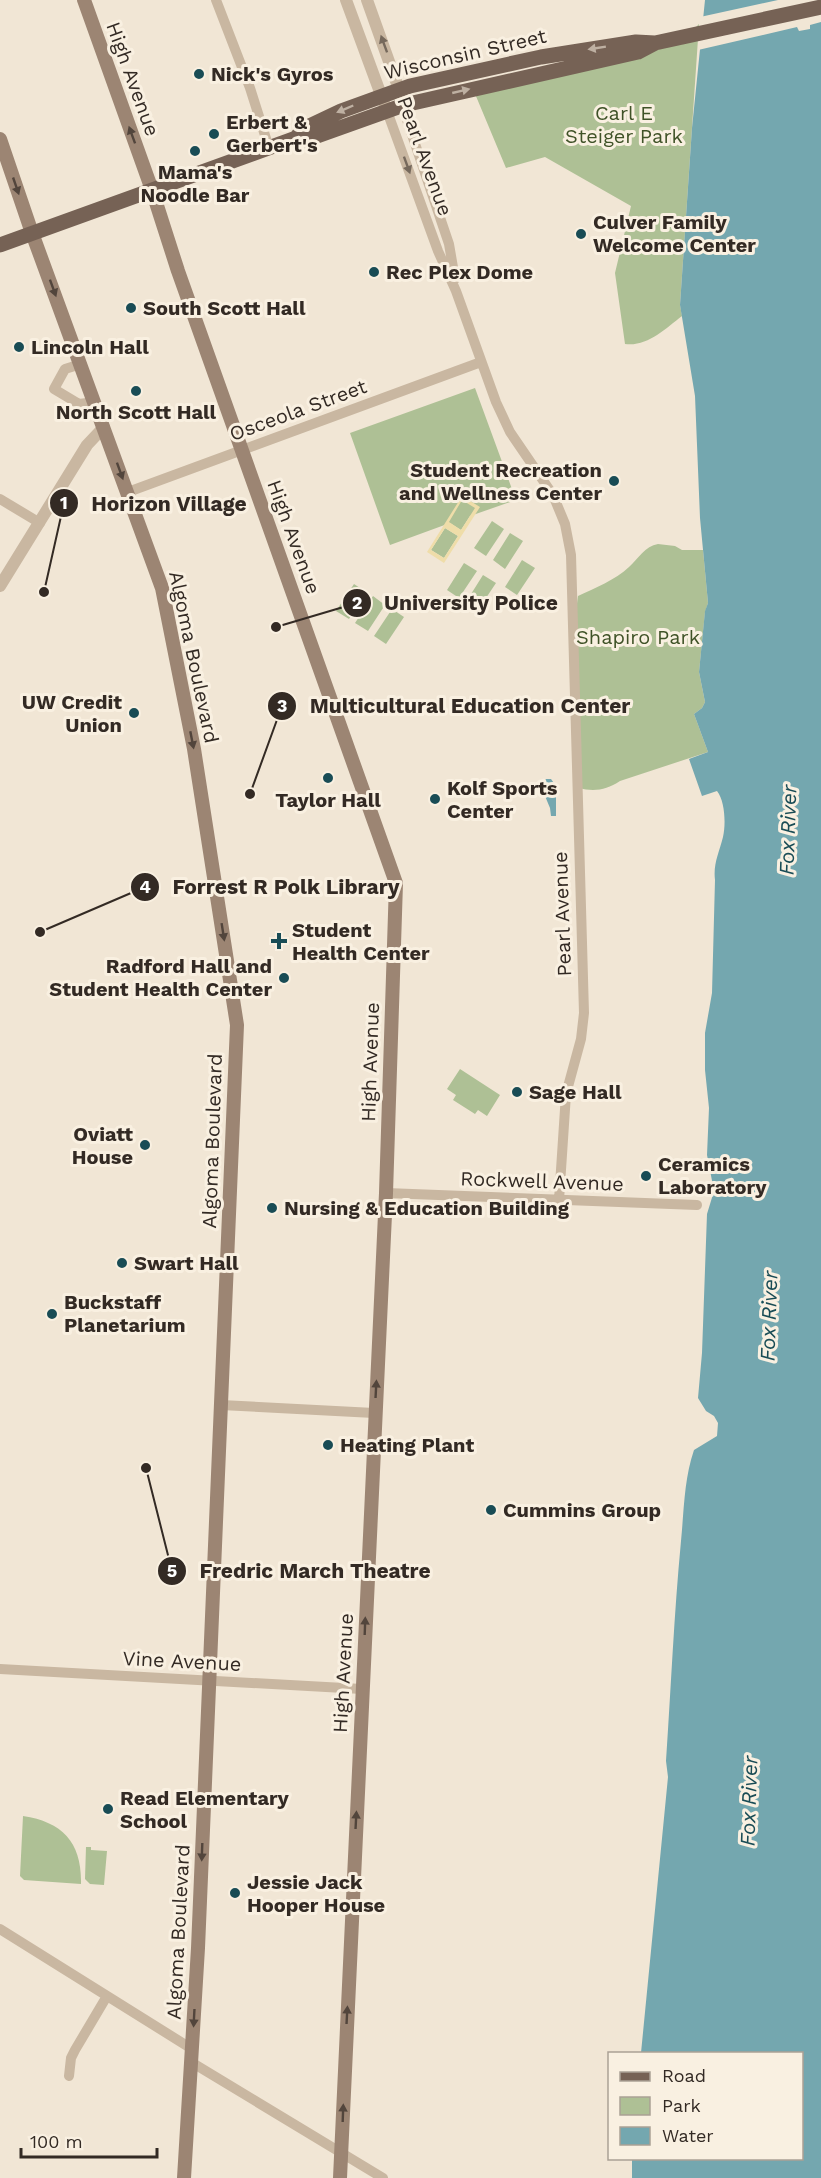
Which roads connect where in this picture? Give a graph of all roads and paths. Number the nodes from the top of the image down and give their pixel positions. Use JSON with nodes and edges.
{"nodes":[{"id":1,"x":84,"y":0,"type":"edge"},
{"id":2,"x":216,"y":0,"type":"edge"},
{"id":3,"x":346,"y":0,"type":"edge"},
{"id":4,"x":367,"y":0,"type":"edge"},
{"id":5,"x":821,"y":6,"type":"edge"},
{"id":6,"x":655,"y":43,"type":"junction"},
{"id":7,"x":400,"y":88,"type":"junction"},
{"id":8,"x":381,"y":95,"type":"junction"},
{"id":9,"x":404,"y":105,"type":"junction"},
{"id":10,"x":387,"y":111,"type":"junction"},
{"id":11,"x":296,"y":138,"type":"junction"},
{"id":12,"x":0,"y":139,"type":"edge"},
{"id":13,"x":269,"y":148,"type":"junction"},
{"id":14,"x":152,"y":190,"type":"junction"},
{"id":15,"x":32,"y":233,"type":"junction"},
{"id":16,"x":0,"y":245,"type":"edge"},
{"id":17,"x":456,"y":291,"type":"junction"},
{"id":18,"x":481,"y":362,"type":"junction"},
{"id":19,"x":81,"y":364,"type":"junction"},
{"id":20,"x":95,"y":402,"type":"junction"},
{"id":21,"x":104,"y":427,"type":"junction"},
{"id":22,"x":242,"y":449,"type":"junction"},
{"id":23,"x":128,"y":492,"type":"junction"},
{"id":24,"x":0,"y":499,"type":"edge"},
{"id":25,"x":40,"y":523,"type":"junction"},
{"id":26,"x":0,"y":586,"type":"edge"},
{"id":27,"x":386,"y":1192,"type":"junction"},
{"id":28,"x":559,"y":1200,"type":"junction"},
{"id":29,"x":697,"y":1205,"type":"dead end"},
{"id":30,"x":221,"y":1405,"type":"junction"},
{"id":31,"x":374,"y":1413,"type":"junction"},
{"id":32,"x":0,"y":1669,"type":"edge"},
{"id":33,"x":209,"y":1680,"type":"junction"},
{"id":34,"x":363,"y":1689,"type":"junction"},
{"id":35,"x":0,"y":1929,"type":"edge"},
{"id":36,"x":107,"y":1996,"type":"junction"},
{"id":37,"x":192,"y":2055,"type":"junction"},
{"id":38,"x":69,"y":2076,"type":"dead end"},
{"id":39,"x":341,"y":2153,"type":"junction"},
{"id":40,"x":184,"y":2178,"type":"edge"},
{"id":41,"x":340,"y":2178,"type":"edge"},
{"id":42,"x":383,"y":2178,"type":"edge"}],
"edges":[{"from":14,"to":1,"type":"main road","name":"High Avenue","one_way":true},
{"from":2,"to":13,"type":"street"},
{"from":3,"to":8,"type":"street","name":"Pearl Avenue"},
{"from":7,"to":4,"type":"street","name":"Pearl Avenue","one_way":true},
{"from":5,"to":6,"type":"main road","name":"Wisconsin Street"},
{"from":6,"to":7,"type":"main road","name":"Wisconsin Street","one_way":true},
{"from":9,"to":6,"type":"main road","name":"Wisconsin Street","one_way":true},
{"from":7,"to":8,"type":"main road","name":"Wisconsin Street"},
{"from":7,"to":9,"type":"street","name":"Pearl Avenue"},
{"from":8,"to":10,"type":"street","name":"Pearl Avenue"},
{"from":8,"to":11,"type":"main road","name":"Wisconsin Street","one_way":true},
{"from":9,"to":10,"type":"main road","name":"Wisconsin Street"},
{"from":9,"to":17,"type":"street","name":"Pearl Avenue"},
{"from":10,"to":11,"type":"main road","name":"Wisconsin Street"},
{"from":10,"to":17,"type":"street","name":"Pearl Avenue","one_way":true},
{"from":11,"to":13,"type":"main road","name":"Wisconsin Street"},
{"from":12,"to":15,"type":"main road","name":"Algoma Boulevard","one_way":true},
{"from":13,"to":14,"type":"main road","name":"Wisconsin Street"},
{"from":14,"to":15,"type":"main road","name":"Wisconsin Street"},
{"from":14,"to":22,"type":"main road","name":"High Avenue"},
{"from":15,"to":16,"type":"main road","name":"Wisconsin Street"},
{"from":15,"to":19,"type":"main road","name":"Algoma Boulevard","one_way":true},
{"from":17,"to":18,"type":"street","name":"Pearl Avenue"},
{"from":18,"to":22,"type":"street","name":"Osceola Street"},
{"from":18,"to":28,"type":"street","name":"Pearl Avenue"},
{"from":19,"to":20,"type":"main road","name":"Algoma Boulevard"},
{"from":19,"to":20,"type":"street"},
{"from":20,"to":21,"type":"main road","name":"Algoma Boulevard"},
{"from":21,"to":23,"type":"main road","name":"Algoma Boulevard","one_way":true},
{"from":21,"to":25,"type":"street"},
{"from":22,"to":23,"type":"street","name":"Osceola Street"},
{"from":22,"to":27,"type":"main road","name":"High Avenue"},
{"from":23,"to":30,"type":"main road","name":"Algoma Boulevard","one_way":true},
{"from":24,"to":25,"type":"street"},
{"from":25,"to":26,"type":"street"},
{"from":27,"to":28,"type":"street","name":"Rockwell Avenue"},
{"from":31,"to":27,"type":"main road","name":"High Avenue","one_way":true},
{"from":28,"to":29,"type":"street","name":"Rockwell Avenue"},
{"from":30,"to":31,"type":"street"},
{"from":30,"to":33,"type":"main road","name":"Algoma Boulevard"},
{"from":34,"to":31,"type":"main road","name":"High Avenue","one_way":true},
{"from":32,"to":33,"type":"street","name":"Vine Avenue"},
{"from":33,"to":34,"type":"street","name":"Vine Avenue"},
{"from":33,"to":37,"type":"main road","name":"Algoma Boulevard","one_way":true},
{"from":39,"to":34,"type":"main road","name":"High Avenue","one_way":true},
{"from":35,"to":36,"type":"street"},
{"from":36,"to":37,"type":"street"},
{"from":36,"to":38,"type":"street"},
{"from":37,"to":39,"type":"street"},
{"from":37,"to":40,"type":"main road","name":"Algoma Boulevard"},
{"from":39,"to":41,"type":"main road","name":"High Avenue"},
{"from":39,"to":42,"type":"street"}]}
